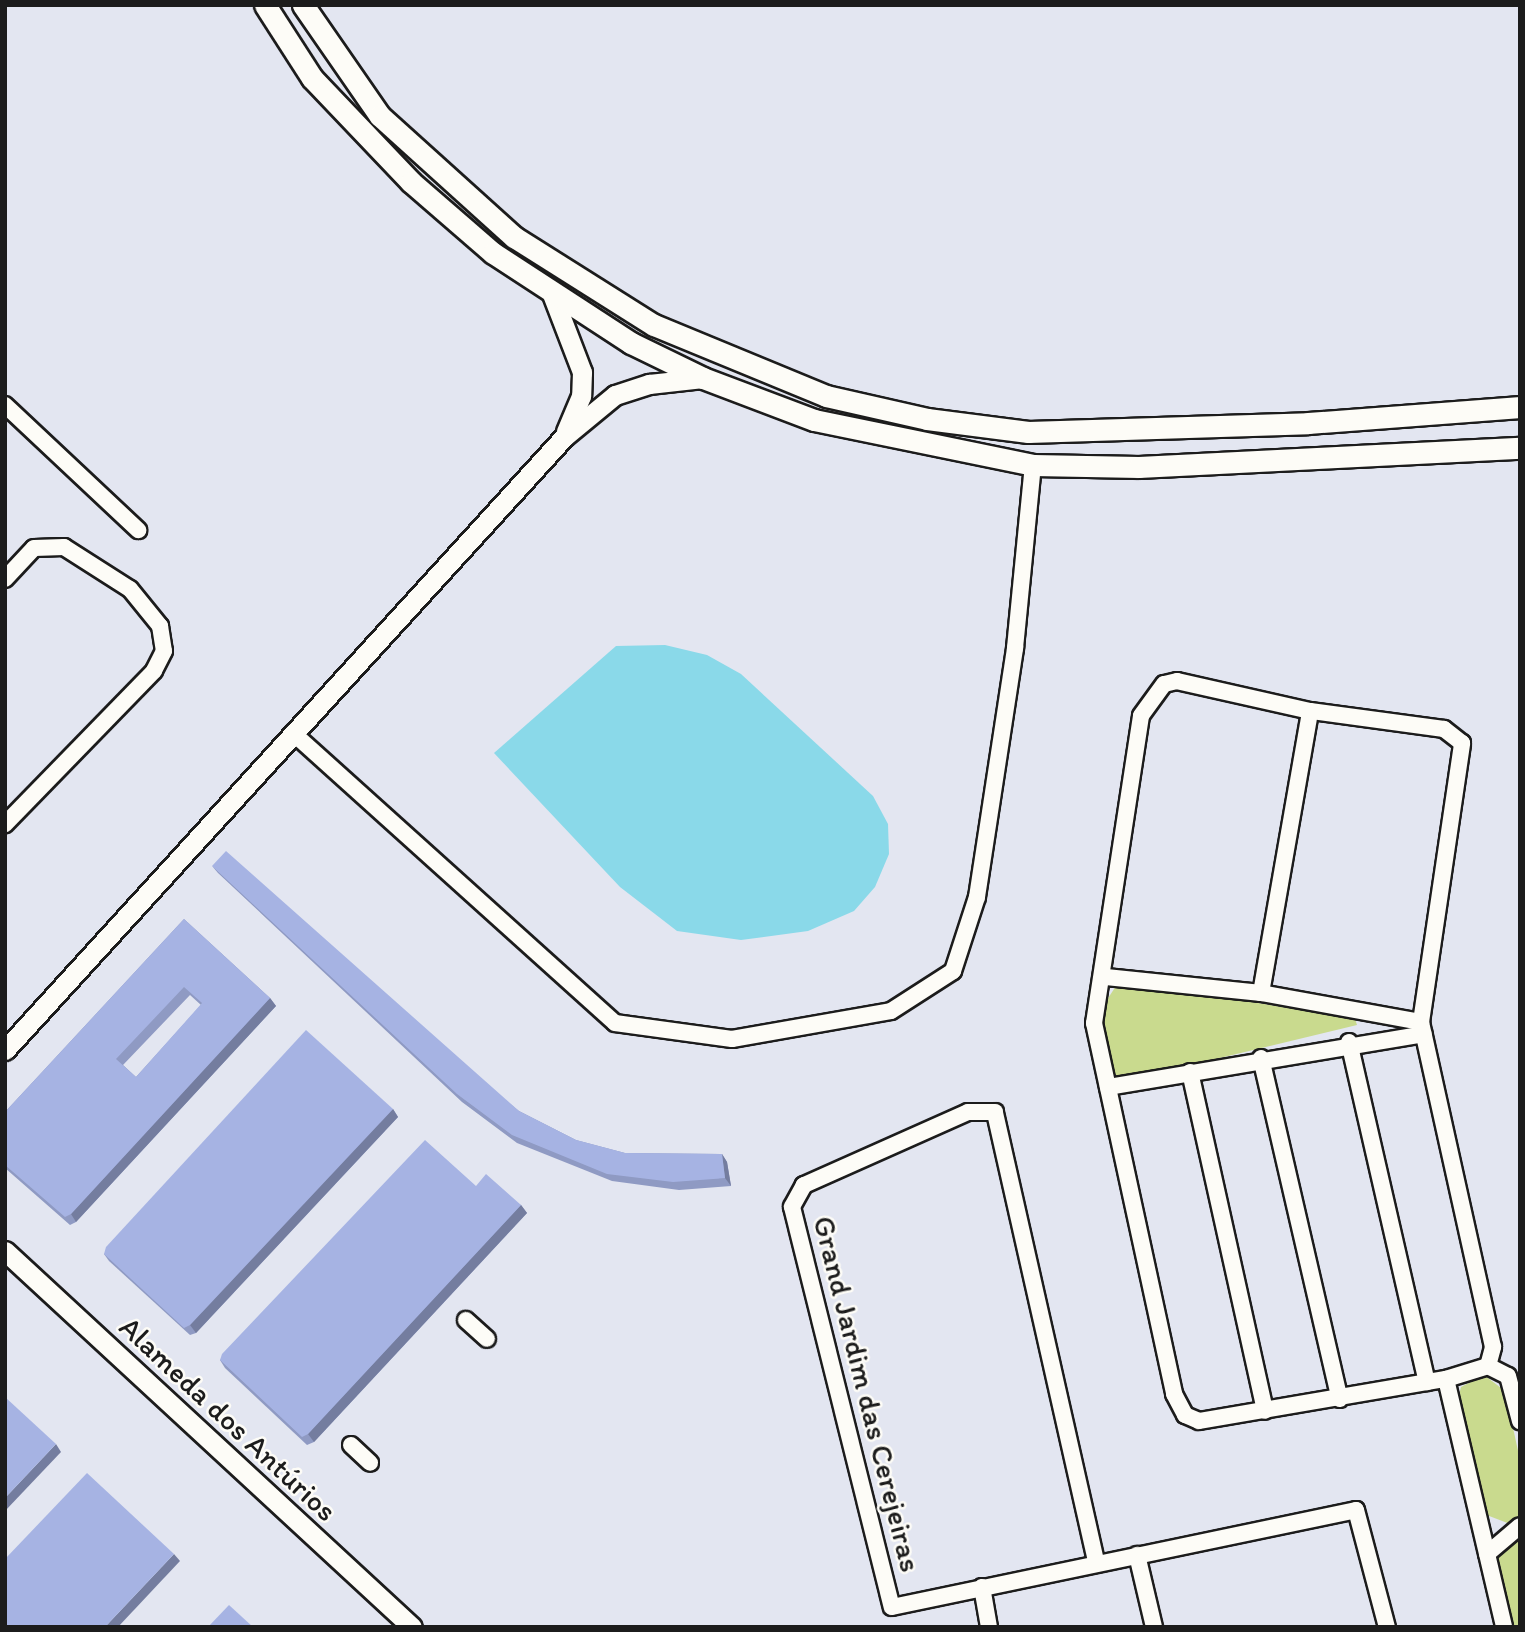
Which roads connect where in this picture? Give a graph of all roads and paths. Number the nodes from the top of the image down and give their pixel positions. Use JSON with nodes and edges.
{"nodes":[{"id":1,"x":265,"y":5,"type":"edge"},
{"id":2,"x":303,"y":5,"type":"edge"},
{"id":3,"x":552,"y":294,"type":"junction"},
{"id":4,"x":703,"y":378,"type":"junction"},
{"id":5,"x":5,"y":405,"type":"edge"},
{"id":6,"x":1520,"y":407,"type":"edge"},
{"id":7,"x":564,"y":437,"type":"junction"},
{"id":8,"x":1520,"y":448,"type":"edge"},
{"id":9,"x":1033,"y":465,"type":"junction"},
{"id":10,"x":138,"y":530,"type":"dead end"},
{"id":11,"x":7,"y":570,"type":"edge"},
{"id":12,"x":1310,"y":711,"type":"junction"},
{"id":13,"x":293,"y":733,"type":"junction"},
{"id":14,"x":5,"y":824,"type":"edge"},
{"id":15,"x":1106,"y":977,"type":"junction"},
{"id":16,"x":1261,"y":993,"type":"junction"},
{"id":17,"x":1422,"y":1028,"type":"junction"},
{"id":18,"x":1349,"y":1042,"type":"junction"},
{"id":19,"x":5,"y":1050,"type":"edge"},
{"id":20,"x":1261,"y":1058,"type":"junction"},
{"id":21,"x":1190,"y":1072,"type":"junction"},
{"id":22,"x":1108,"y":1087,"type":"junction"},
{"id":23,"x":5,"y":1251,"type":"edge"},
{"id":24,"x":466,"y":1320,"type":"dead end"},
{"id":25,"x":487,"y":1339,"type":"dead end"},
{"id":26,"x":1488,"y":1366,"type":"junction"},
{"id":27,"x":1446,"y":1379,"type":"junction"},
{"id":28,"x":1427,"y":1382,"type":"junction"},
{"id":29,"x":1340,"y":1399,"type":"junction"},
{"id":30,"x":1265,"y":1411,"type":"junction"},
{"id":31,"x":1520,"y":1420,"type":"edge"},
{"id":32,"x":351,"y":1445,"type":"dead end"},
{"id":33,"x":370,"y":1463,"type":"dead end"},
{"id":34,"x":1520,"y":1527,"type":"edge"},
{"id":35,"x":1487,"y":1554,"type":"junction"},
{"id":36,"x":1137,"y":1555,"type":"junction"},
{"id":37,"x":1096,"y":1560,"type":"junction"},
{"id":38,"x":982,"y":1587,"type":"junction"},
{"id":39,"x":412,"y":1627,"type":"edge"},
{"id":40,"x":989,"y":1627,"type":"edge"},
{"id":41,"x":1154,"y":1627,"type":"edge"},
{"id":42,"x":1387,"y":1627,"type":"edge"},
{"id":43,"x":1504,"y":1627,"type":"edge"}],
"edges":[{"from":1,"to":3,"type":"main road"},
{"from":2,"to":6,"type":"main road"},
{"from":3,"to":4,"type":"main road"},
{"from":3,"to":7,"type":"street"},
{"from":4,"to":7,"type":"street"},
{"from":4,"to":9,"type":"main road"},
{"from":5,"to":10,"type":"street"},
{"from":7,"to":13,"type":"street"},
{"from":8,"to":9,"type":"main road"},
{"from":9,"to":13,"type":"street"},
{"from":11,"to":14,"type":"street"},
{"from":12,"to":15,"type":"street"},
{"from":12,"to":16,"type":"street"},
{"from":12,"to":17,"type":"street"},
{"from":13,"to":19,"type":"street"},
{"from":15,"to":16,"type":"street"},
{"from":15,"to":22,"type":"street"},
{"from":16,"to":17,"type":"street"},
{"from":17,"to":18,"type":"street"},
{"from":17,"to":26,"type":"street"},
{"from":18,"to":20,"type":"street"},
{"from":18,"to":28,"type":"street"},
{"from":20,"to":21,"type":"street"},
{"from":20,"to":29,"type":"street"},
{"from":21,"to":22,"type":"street"},
{"from":21,"to":30,"type":"street"},
{"from":22,"to":30,"type":"street"},
{"from":23,"to":39,"type":"street","name":"Alameda dos Antúrios"},
{"from":24,"to":25,"type":"street"},
{"from":26,"to":27,"type":"street"},
{"from":26,"to":31,"type":"street"},
{"from":27,"to":28,"type":"street"},
{"from":27,"to":35,"type":"street"},
{"from":28,"to":29,"type":"street"},
{"from":29,"to":30,"type":"street"},
{"from":32,"to":33,"type":"street"},
{"from":34,"to":35,"type":"street"},
{"from":35,"to":43,"type":"street"},
{"from":36,"to":37,"type":"street","name":"Grand Jardim das Cerejeiras"},
{"from":36,"to":41,"type":"street"},
{"from":36,"to":42,"type":"street","name":"Grand Jardim das Cerejeiras"},
{"from":37,"to":38,"type":"street","name":"Grand Jardim das Cerejeiras"},
{"from":37,"to":38,"type":"street","name":"Grand Jardim das Cerejeiras"},
{"from":38,"to":40,"type":"street"}]}
